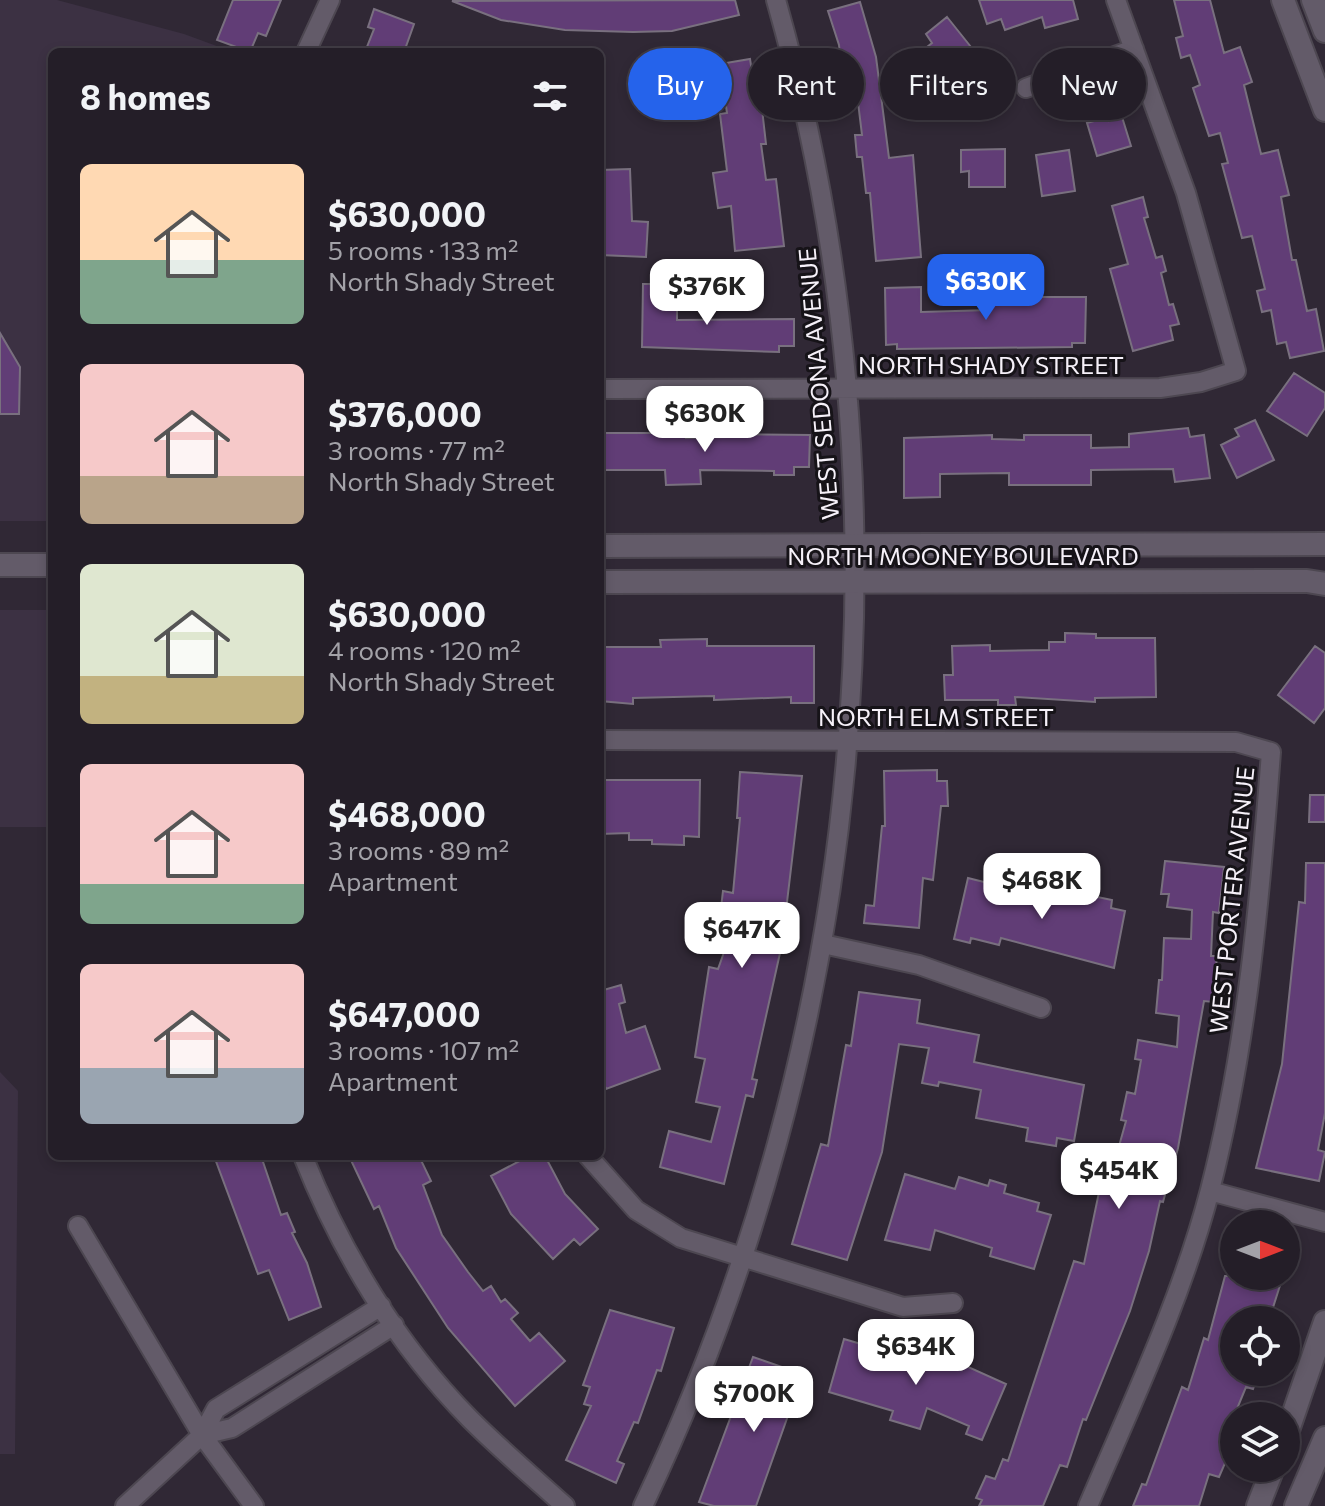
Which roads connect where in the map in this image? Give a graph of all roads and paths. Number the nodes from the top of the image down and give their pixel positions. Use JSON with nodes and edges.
{"nodes":[{"id":1,"x":330,"y":0,"type":"edge"},
{"id":2,"x":776,"y":0,"type":"edge"},
{"id":3,"x":1116,"y":0,"type":"edge"},
{"id":4,"x":1283,"y":0,"type":"edge"},
{"id":5,"x":1313,"y":0,"type":"edge"},
{"id":6,"x":1325,"y":31,"type":"edge"},
{"id":7,"x":308,"y":48,"type":"edge"},
{"id":8,"x":1134,"y":48,"type":"edge"},
{"id":9,"x":1146,"y":82,"type":"edge"},
{"id":10,"x":1032,"y":86,"type":"edge"},
{"id":11,"x":1026,"y":88,"type":"dead end"},
{"id":12,"x":1325,"y":110,"type":"edge"},
{"id":13,"x":604,"y":389,"type":"edge"},
{"id":14,"x":847,"y":389,"type":"junction"},
{"id":15,"x":1325,"y":544,"type":"edge"},
{"id":16,"x":604,"y":546,"type":"edge"},
{"id":17,"x":855,"y":547,"type":"junction"},
{"id":18,"x":0,"y":565,"type":"edge"},
{"id":19,"x":48,"y":565,"type":"edge"},
{"id":20,"x":856,"y":580,"type":"junction"},
{"id":21,"x":604,"y":582,"type":"edge"},
{"id":22,"x":1325,"y":584,"type":"edge"},
{"id":23,"x":848,"y":739,"type":"junction"},
{"id":24,"x":604,"y":740,"type":"edge"},
{"id":25,"x":1271,"y":752,"type":"joint"},
{"id":26,"x":823,"y":944,"type":"junction"},
{"id":27,"x":1041,"y":1008,"type":"dead end"},
{"id":28,"x":305,"y":1160,"type":"edge"},
{"id":29,"x":591,"y":1160,"type":"edge"},
{"id":30,"x":1210,"y":1191,"type":"junction"},
{"id":31,"x":1325,"y":1222,"type":"edge"},
{"id":32,"x":78,"y":1226,"type":"dead end"},
{"id":33,"x":744,"y":1258,"type":"junction"},
{"id":34,"x":953,"y":1303,"type":"dead end"},
{"id":35,"x":381,"y":1306,"type":"junction"},
{"id":36,"x":1325,"y":1322,"type":"edge"},
{"id":37,"x":394,"y":1325,"type":"junction"},
{"id":38,"x":1298,"y":1402,"type":"edge"},
{"id":39,"x":202,"y":1435,"type":"junction"},
{"id":40,"x":1325,"y":1438,"type":"edge"},
{"id":41,"x":1267,"y":1482,"type":"edge"},
{"id":42,"x":125,"y":1506,"type":"edge"},
{"id":43,"x":254,"y":1506,"type":"edge"},
{"id":44,"x":565,"y":1506,"type":"edge"},
{"id":45,"x":643,"y":1506,"type":"edge"},
{"id":46,"x":1088,"y":1506,"type":"edge"},
{"id":47,"x":1258,"y":1506,"type":"edge"},
{"id":48,"x":1296,"y":1506,"type":"edge"}],
"edges":[{"from":1,"to":7,"type":"street"},
{"from":2,"to":14,"type":"street","name":"WEST SEDONA AVENUE"},
{"from":3,"to":8,"type":"street"},
{"from":4,"to":12,"type":"street"},
{"from":5,"to":6,"type":"street"},
{"from":9,"to":14,"type":"street","name":"NORTH SHADY STREET"},
{"from":10,"to":11,"type":"street"},
{"from":13,"to":14,"type":"street","name":"NORTH SHADY STREET"},
{"from":14,"to":17,"type":"street","name":"WEST SEDONA AVENUE"},
{"from":15,"to":17,"type":"street","name":"NORTH MOONEY BOULEVARD"},
{"from":16,"to":17,"type":"street","name":"NORTH MOONEY BOULEVARD"},
{"from":17,"to":20,"type":"street","name":"WEST SEDONA AVENUE"},
{"from":18,"to":19,"type":"street"},
{"from":20,"to":21,"type":"street","name":"NORTH MOONEY BOULEVARD"},
{"from":20,"to":22,"type":"street","name":"NORTH MOONEY BOULEVARD"},
{"from":20,"to":23,"type":"street","name":"WEST SEDONA AVENUE"},
{"from":23,"to":24,"type":"street","name":"NORTH ELM STREET"},
{"from":23,"to":25,"type":"street","name":"NORTH ELM STREET"},
{"from":23,"to":26,"type":"street","name":"WEST SEDONA AVENUE"},
{"from":25,"to":30,"type":"street","name":"WEST PORTER AVENUE"},
{"from":26,"to":27,"type":"street"},
{"from":26,"to":33,"type":"street","name":"WEST SEDONA AVENUE"},
{"from":28,"to":35,"type":"street"},
{"from":29,"to":33,"type":"street"},
{"from":30,"to":31,"type":"street"},
{"from":30,"to":46,"type":"street","name":"WEST PORTER AVENUE"},
{"from":32,"to":39,"type":"street"},
{"from":33,"to":34,"type":"street"},
{"from":33,"to":45,"type":"street","name":"WEST SEDONA AVENUE"},
{"from":35,"to":37,"type":"street"},
{"from":35,"to":39,"type":"street"},
{"from":36,"to":38,"type":"street"},
{"from":37,"to":39,"type":"street"},
{"from":37,"to":44,"type":"street"},
{"from":39,"to":42,"type":"street"},
{"from":39,"to":43,"type":"street"},
{"from":40,"to":48,"type":"street"},
{"from":41,"to":47,"type":"street"}]}
